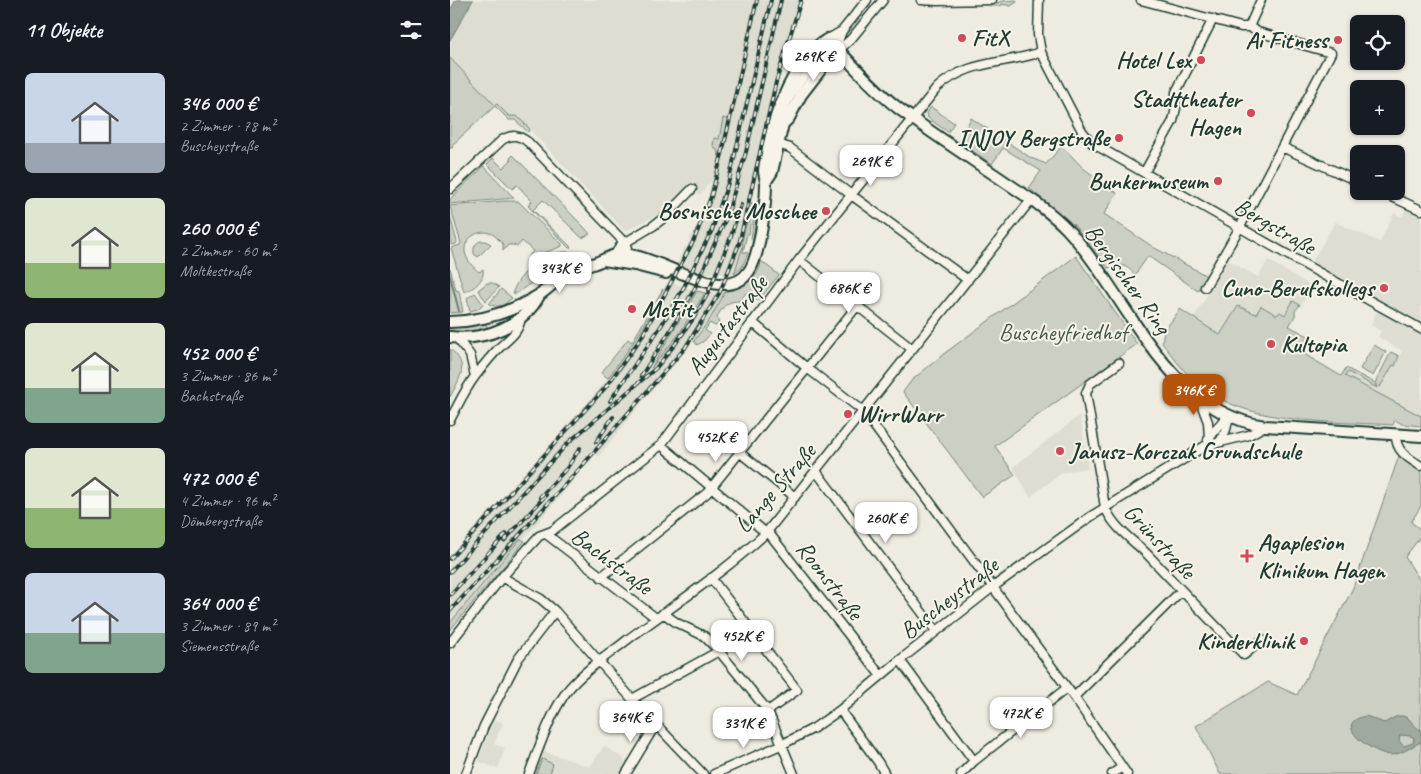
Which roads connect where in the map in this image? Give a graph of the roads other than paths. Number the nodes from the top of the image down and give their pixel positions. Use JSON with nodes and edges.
{"nodes":[{"id":1,"x":867,"y":0,"type":"edge"},
{"id":2,"x":883,"y":0,"type":"edge"},
{"id":3,"x":921,"y":0,"type":"edge"},
{"id":4,"x":990,"y":0,"type":"edge"},
{"id":5,"x":1039,"y":0,"type":"edge"},
{"id":6,"x":1142,"y":0,"type":"edge"},
{"id":7,"x":1261,"y":0,"type":"edge"},
{"id":8,"x":1152,"y":1,"type":"edge"},
{"id":9,"x":1213,"y":19,"type":"junction"},
{"id":10,"x":1249,"y":27,"type":"junction"},
{"id":11,"x":842,"y":31,"type":"junction"},
{"id":12,"x":828,"y":39,"type":"junction"},
{"id":13,"x":839,"y":50,"type":"junction"},
{"id":14,"x":1041,"y":52,"type":"junction"},
{"id":15,"x":912,"y":117,"type":"junction"},
{"id":16,"x":783,"y":124,"type":"junction"},
{"id":17,"x":778,"y":144,"type":"junction"},
{"id":18,"x":1282,"y":147,"type":"junction"},
{"id":19,"x":1144,"y":173,"type":"junction"},
{"id":20,"x":1350,"y":178,"type":"edge"},
{"id":21,"x":766,"y":181,"type":"junction"},
{"id":22,"x":692,"y":189,"type":"dead end"},
{"id":23,"x":450,"y":190,"type":"edge"},
{"id":24,"x":850,"y":194,"type":"junction"},
{"id":25,"x":1031,"y":200,"type":"junction"},
{"id":26,"x":1399,"y":200,"type":"edge"},
{"id":27,"x":1421,"y":210,"type":"edge"},
{"id":28,"x":1240,"y":227,"type":"junction"},
{"id":29,"x":624,"y":242,"type":"junction"},
{"id":30,"x":619,"y":257,"type":"junction"},
{"id":31,"x":799,"y":260,"type":"junction"},
{"id":32,"x":968,"y":280,"type":"junction"},
{"id":33,"x":1205,"y":287,"type":"dead end"},
{"id":34,"x":540,"y":294,"type":"junction"},
{"id":35,"x":857,"y":306,"type":"junction"},
{"id":36,"x":521,"y":317,"type":"junction"},
{"id":37,"x":450,"y":322,"type":"edge"},
{"id":38,"x":752,"y":322,"type":"junction"},
{"id":39,"x":1421,"y":329,"type":"edge"},
{"id":40,"x":453,"y":338,"type":"edge"},
{"id":41,"x":912,"y":349,"type":"junction"},
{"id":42,"x":1119,"y":364,"type":"dead end"},
{"id":43,"x":807,"y":368,"type":"junction"},
{"id":44,"x":475,"y":376,"type":"junction"},
{"id":45,"x":1198,"y":398,"type":"junction"},
{"id":46,"x":863,"y":411,"type":"junction"},
{"id":47,"x":1228,"y":416,"type":"junction"},
{"id":48,"x":450,"y":420,"type":"edge"},
{"id":49,"x":1265,"y":426,"type":"junction"},
{"id":50,"x":1396,"y":434,"type":"junction"},
{"id":51,"x":1421,"y":436,"type":"edge"},
{"id":52,"x":1209,"y":438,"type":"junction"},
{"id":53,"x":1220,"y":441,"type":"junction"},
{"id":54,"x":661,"y":445,"type":"junction"},
{"id":55,"x":1204,"y":446,"type":"junction"},
{"id":56,"x":739,"y":452,"type":"junction"},
{"id":57,"x":1421,"y":466,"type":"edge"},
{"id":58,"x":816,"y":470,"type":"junction"},
{"id":59,"x":710,"y":488,"type":"junction"},
{"id":60,"x":795,"y":496,"type":"junction"},
{"id":61,"x":1105,"y":508,"type":"junction"},
{"id":62,"x":765,"y":531,"type":"junction"},
{"id":63,"x":546,"y":534,"type":"junction"},
{"id":64,"x":601,"y":576,"type":"junction"},
{"id":65,"x":502,"y":577,"type":"junction"},
{"id":66,"x":712,"y":578,"type":"junction"},
{"id":67,"x":993,"y":586,"type":"junction"},
{"id":68,"x":1181,"y":591,"type":"junction"},
{"id":69,"x":555,"y":611,"type":"junction"},
{"id":70,"x":660,"y":615,"type":"junction"},
{"id":71,"x":936,"y":631,"type":"junction"},
{"id":72,"x":1262,"y":640,"type":"dead end"},
{"id":73,"x":450,"y":643,"type":"edge"},
{"id":74,"x":718,"y":651,"type":"junction"},
{"id":75,"x":900,"y":660,"type":"junction"},
{"id":76,"x":600,"y":661,"type":"junction"},
{"id":77,"x":881,"y":676,"type":"junction"},
{"id":78,"x":1067,"y":688,"type":"junction"},
{"id":79,"x":1074,"y":697,"type":"junction"},
{"id":80,"x":632,"y":699,"type":"junction"},
{"id":81,"x":840,"y":710,"type":"junction"},
{"id":82,"x":768,"y":711,"type":"junction"},
{"id":83,"x":656,"y":724,"type":"junction"},
{"id":84,"x":783,"y":744,"type":"junction"},
{"id":85,"x":974,"y":761,"type":"junction"},
{"id":86,"x":1125,"y":771,"type":"edge"},
{"id":87,"x":466,"y":774,"type":"edge"},
{"id":88,"x":529,"y":774,"type":"edge"},
{"id":89,"x":626,"y":774,"type":"edge"},
{"id":90,"x":703,"y":774,"type":"edge"},
{"id":91,"x":714,"y":774,"type":"edge"},
{"id":92,"x":794,"y":774,"type":"edge"},
{"id":93,"x":885,"y":774,"type":"edge"},
{"id":94,"x":960,"y":774,"type":"edge"},
{"id":95,"x":1112,"y":774,"type":"edge"}],
"edges":[{"from":1,"to":11,"type":"street"},
{"from":2,"to":13,"type":"street"},
{"from":3,"to":4,"type":"street"},
{"from":5,"to":14,"type":"street","name":"Bergstraße"},
{"from":6,"to":8,"type":"street"},
{"from":7,"to":10,"type":"street"},
{"from":8,"to":9,"type":"street"},
{"from":9,"to":10,"type":"street"},
{"from":9,"to":19,"type":"street"},
{"from":10,"to":18,"type":"street"},
{"from":11,"to":12,"type":"street"},
{"from":11,"to":13,"type":"street"},
{"from":12,"to":13,"type":"main road","name":"Bergischer Ring"},
{"from":12,"to":16,"type":"street"},
{"from":12,"to":21,"type":"main road"},
{"from":13,"to":15,"type":"main road","name":"Bergischer Ring"},
{"from":13,"to":16,"type":"main road"},
{"from":14,"to":15,"type":"street","name":"Augustastraße"},
{"from":14,"to":19,"type":"street","name":"Bergstraße"},
{"from":15,"to":24,"type":"street","name":"Augustastraße"},
{"from":15,"to":25,"type":"main road","name":"Bergischer Ring"},
{"from":16,"to":17,"type":"main road"},
{"from":17,"to":21,"type":"main road"},
{"from":17,"to":24,"type":"street"},
{"from":18,"to":20,"type":"street"},
{"from":18,"to":28,"type":"street"},
{"from":19,"to":28,"type":"street","name":"Bergstraße"},
{"from":21,"to":30,"type":"main road"},
{"from":22,"to":29,"type":"street"},
{"from":23,"to":29,"type":"street"},
{"from":24,"to":31,"type":"street","name":"Augustastraße"},
{"from":24,"to":32,"type":"street"},
{"from":25,"to":32,"type":"street","name":"Lange Straße"},
{"from":25,"to":45,"type":"main road","name":"Bergischer Ring"},
{"from":26,"to":27,"type":"street"},
{"from":28,"to":33,"type":"street"},
{"from":28,"to":39,"type":"street","name":"Bergstraße"},
{"from":29,"to":30,"type":"street"},
{"from":30,"to":34,"type":"main road"},
{"from":31,"to":35,"type":"street"},
{"from":31,"to":38,"type":"street","name":"Augustastraße"},
{"from":32,"to":41,"type":"street","name":"Lange Straße"},
{"from":34,"to":36,"type":"main road"},
{"from":34,"to":37,"type":"main road"},
{"from":35,"to":41,"type":"street"},
{"from":35,"to":43,"type":"street"},
{"from":36,"to":40,"type":"main road"},
{"from":36,"to":44,"type":"street"},
{"from":38,"to":43,"type":"street"},
{"from":38,"to":54,"type":"street","name":"Augustastraße"},
{"from":40,"to":44,"type":"street"},
{"from":41,"to":46,"type":"street","name":"Lange Straße"},
{"from":42,"to":61,"type":"street","name":"Grünstraße"},
{"from":43,"to":46,"type":"street"},
{"from":43,"to":56,"type":"street"},
{"from":44,"to":48,"type":"street"},
{"from":45,"to":47,"type":"main road","name":"Bergischer Ring"},
{"from":45,"to":52,"type":"street"},
{"from":46,"to":58,"type":"street","name":"Lange Straße"},
{"from":46,"to":67,"type":"street"},
{"from":47,"to":49,"type":"main road","name":"Bergischer Ring"},
{"from":47,"to":52,"type":"street","name":"Buscheystraße"},
{"from":47,"to":53,"type":"street"},
{"from":49,"to":50,"type":"main road","name":"Bergischer Ring"},
{"from":49,"to":53,"type":"street","name":"Buscheystraße"},
{"from":50,"to":51,"type":"main road","name":"Bergischer Ring"},
{"from":50,"to":57,"type":"street"},
{"from":52,"to":55,"type":"street","name":"Buscheystraße"},
{"from":53,"to":55,"type":"street","name":"Buscheystraße"},
{"from":54,"to":59,"type":"street","name":"Roonstraße"},
{"from":54,"to":63,"type":"street","name":"Augustastraße"},
{"from":55,"to":61,"type":"street","name":"Buscheystraße"},
{"from":56,"to":59,"type":"street"},
{"from":56,"to":60,"type":"street"},
{"from":58,"to":60,"type":"street","name":"Lange Straße"},
{"from":58,"to":71,"type":"street"},
{"from":59,"to":62,"type":"street","name":"Roonstraße"},
{"from":59,"to":64,"type":"street"},
{"from":60,"to":62,"type":"street","name":"Lange Straße"},
{"from":61,"to":67,"type":"street","name":"Buscheystraße"},
{"from":61,"to":68,"type":"street","name":"Grünstraße"},
{"from":62,"to":66,"type":"street","name":"Lange Straße"},
{"from":62,"to":77,"type":"street","name":"Roonstraße"},
{"from":63,"to":64,"type":"street","name":"Bachstraße"},
{"from":63,"to":65,"type":"street","name":"Augustastraße"},
{"from":64,"to":70,"type":"street","name":"Bachstraße"},
{"from":65,"to":69,"type":"street"},
{"from":65,"to":73,"type":"street","name":"Augustastraße"},
{"from":66,"to":70,"type":"street","name":"Lange Straße"},
{"from":66,"to":82,"type":"street"},
{"from":67,"to":71,"type":"street","name":"Buscheystraße"},
{"from":67,"to":78,"type":"street"},
{"from":68,"to":72,"type":"street","name":"Grünstraße"},
{"from":68,"to":79,"type":"street"},
{"from":69,"to":76,"type":"street"},
{"from":69,"to":87,"type":"street"},
{"from":70,"to":74,"type":"street","name":"Bachstraße"},
{"from":70,"to":76,"type":"street","name":"Lange Straße"},
{"from":71,"to":75,"type":"street","name":"Buscheystraße"},
{"from":74,"to":80,"type":"street"},
{"from":74,"to":82,"type":"street","name":"Bachstraße"},
{"from":75,"to":77,"type":"street","name":"Buscheystraße"},
{"from":75,"to":85,"type":"street"},
{"from":76,"to":80,"type":"street"},
{"from":76,"to":88,"type":"street","name":"Lange Straße"},
{"from":77,"to":81,"type":"street","name":"Buscheystraße"},
{"from":78,"to":79,"type":"street"},
{"from":78,"to":85,"type":"street"},
{"from":79,"to":86,"type":"street"},
{"from":80,"to":83,"type":"street"},
{"from":81,"to":84,"type":"street","name":"Buscheystraße"},
{"from":81,"to":93,"type":"street"},
{"from":82,"to":84,"type":"street","name":"Bachstraße"},
{"from":83,"to":89,"type":"street"},
{"from":83,"to":90,"type":"street"},
{"from":84,"to":91,"type":"street","name":"Buscheystraße"},
{"from":84,"to":92,"type":"street","name":"Bachstraße"},
{"from":85,"to":94,"type":"street"},
{"from":86,"to":95,"type":"street"}]}
